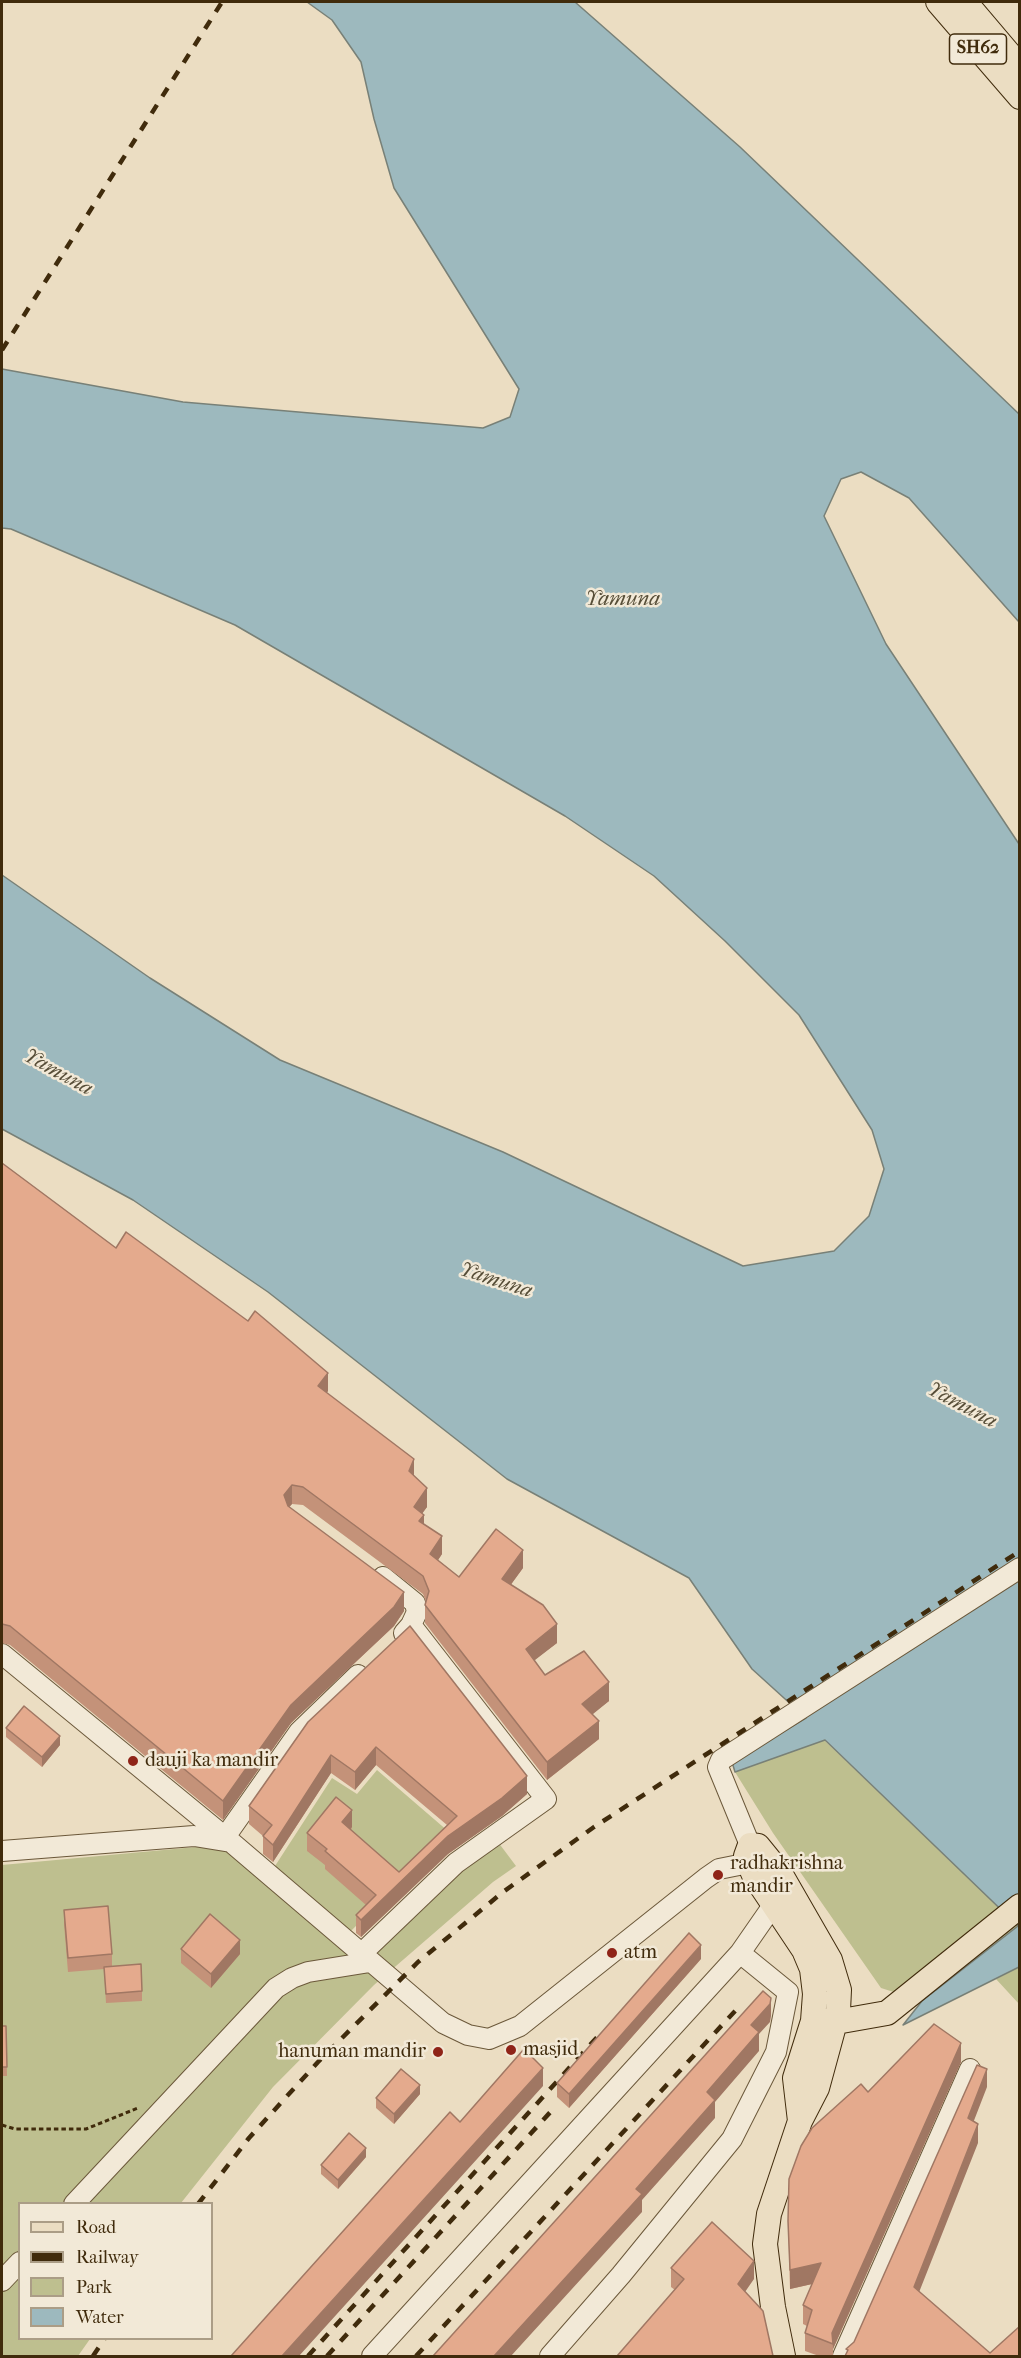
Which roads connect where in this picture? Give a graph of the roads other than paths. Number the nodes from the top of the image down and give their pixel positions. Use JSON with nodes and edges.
{"nodes":[{"id":1,"x":938,"y":2,"type":"edge"},
{"id":2,"x":969,"y":3,"type":"edge"},
{"id":3,"x":1011,"y":44,"type":"edge"},
{"id":4,"x":1020,"y":67,"type":"edge"},
{"id":5,"x":1020,"y":97,"type":"edge"},
{"id":6,"x":370,"y":1568,"type":"edge"},
{"id":7,"x":1020,"y":1568,"type":"edge"},
{"id":8,"x":411,"y":1625,"type":"junction"},
{"id":9,"x":386,"y":1650,"type":"edge"},
{"id":10,"x":2,"y":1654,"type":"edge"},
{"id":11,"x":368,"y":1666,"type":"edge"},
{"id":12,"x":228,"y":1839,"type":"junction"},
{"id":13,"x":2,"y":1851,"type":"edge"},
{"id":14,"x":750,"y":1854,"type":"junction"},
{"id":15,"x":774,"y":1904,"type":"junction"},
{"id":16,"x":1020,"y":1906,"type":"edge"},
{"id":17,"x":804,"y":1933,"type":"junction"},
{"id":18,"x":740,"y":1953,"type":"junction"},
{"id":19,"x":365,"y":1958,"type":"junction"},
{"id":20,"x":825,"y":2021,"type":"junction"},
{"id":21,"x":970,"y":2069,"type":"dead end"},
{"id":22,"x":76,"y":2202,"type":"edge"},
{"id":23,"x":18,"y":2264,"type":"edge"},
{"id":24,"x":2,"y":2281,"type":"edge"},
{"id":25,"x":372,"y":2356,"type":"edge"},
{"id":26,"x":550,"y":2356,"type":"edge"},
{"id":27,"x":783,"y":2356,"type":"edge"},
{"id":28,"x":843,"y":2356,"type":"edge"}],
"edges":[{"from":1,"to":5,"type":"main road","number":"SH62"},
{"from":2,"to":3,"type":"main road","number":"SH62"},
{"from":3,"to":4,"type":"main road","number":"SH62"},
{"from":6,"to":8,"type":"street"},
{"from":7,"to":14,"type":"street"},
{"from":8,"to":9,"type":"street"},
{"from":8,"to":19,"type":"street"},
{"from":10,"to":12,"type":"street"},
{"from":11,"to":12,"type":"street"},
{"from":12,"to":13,"type":"street"},
{"from":12,"to":19,"type":"street"},
{"from":14,"to":15,"type":"main road"},
{"from":14,"to":17,"type":"main road"},
{"from":14,"to":19,"type":"street"},
{"from":15,"to":17,"type":"main road"},
{"from":15,"to":18,"type":"street"},
{"from":16,"to":20,"type":"main road"},
{"from":17,"to":20,"type":"main road"},
{"from":18,"to":25,"type":"street"},
{"from":18,"to":26,"type":"street"},
{"from":19,"to":22,"type":"street"},
{"from":20,"to":27,"type":"main road"},
{"from":21,"to":28,"type":"street"},
{"from":23,"to":24,"type":"street"}]}
